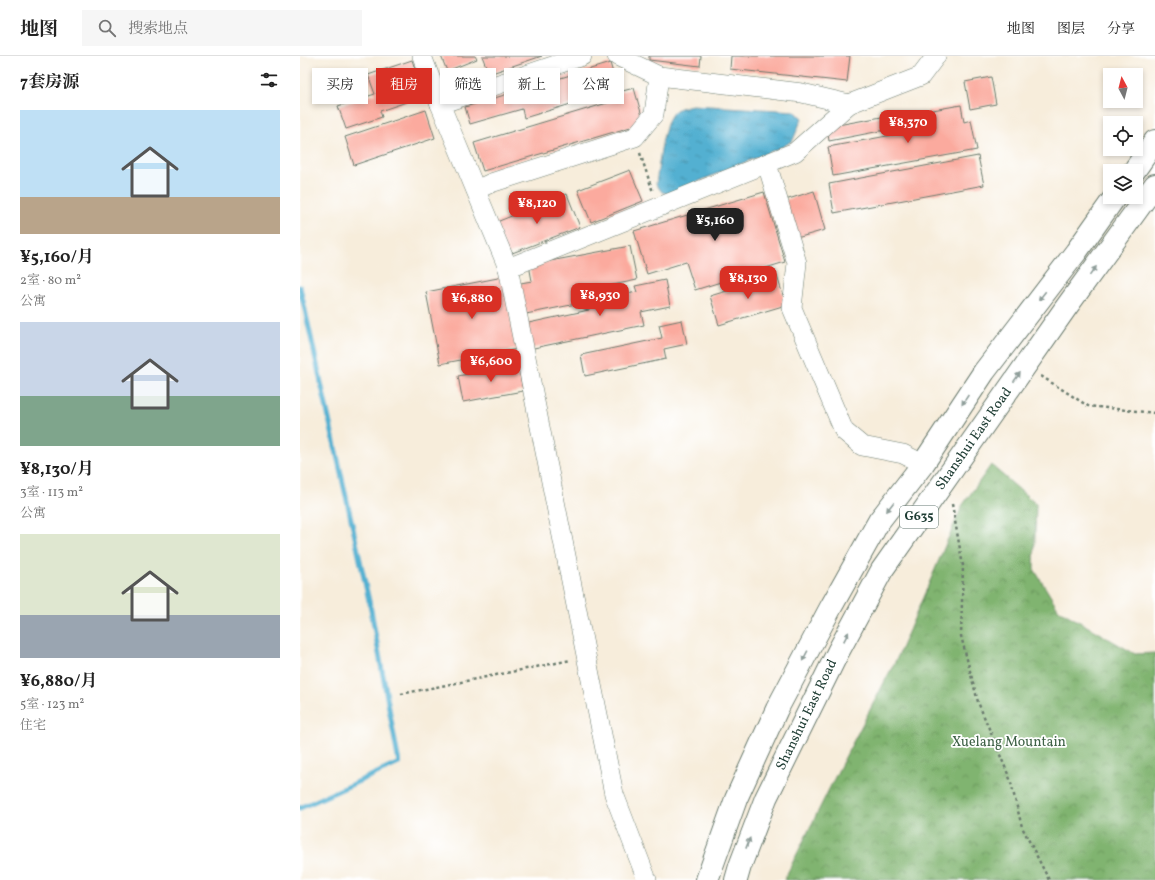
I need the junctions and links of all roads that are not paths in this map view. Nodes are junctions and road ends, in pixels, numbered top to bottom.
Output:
1 (422, 56) edge
2 (582, 56) edge
3 (617, 56) edge
4 (936, 56) edge
5 (659, 76) junction
6 (496, 85) edge
7 (440, 104) joint
8 (849, 104) junction
9 (1155, 141) edge
10 (767, 164) junction
11 (1139, 164) edge
12 (1155, 185) edge
13 (476, 190) junction
14 (1110, 204) edge
15 (508, 268) junction
16 (922, 464) junction
17 (647, 880) edge
18 (707, 880) edge
19 (736, 880) edge

1 - 7 street
2 - 6 street
3 - 5 street
4 - 8 street
5 - 8 street
5 - 13 street
7 - 13 street
8 - 10 street
9 - 11 highway
10 - 15 street
10 - 16 street
19 -> 12 highway, Shanshui East Road / G635
13 - 15 street
14 -> 16 highway, Shanshui East Road / G635
15 - 17 street
16 -> 18 highway, Shanshui East Road / G635

